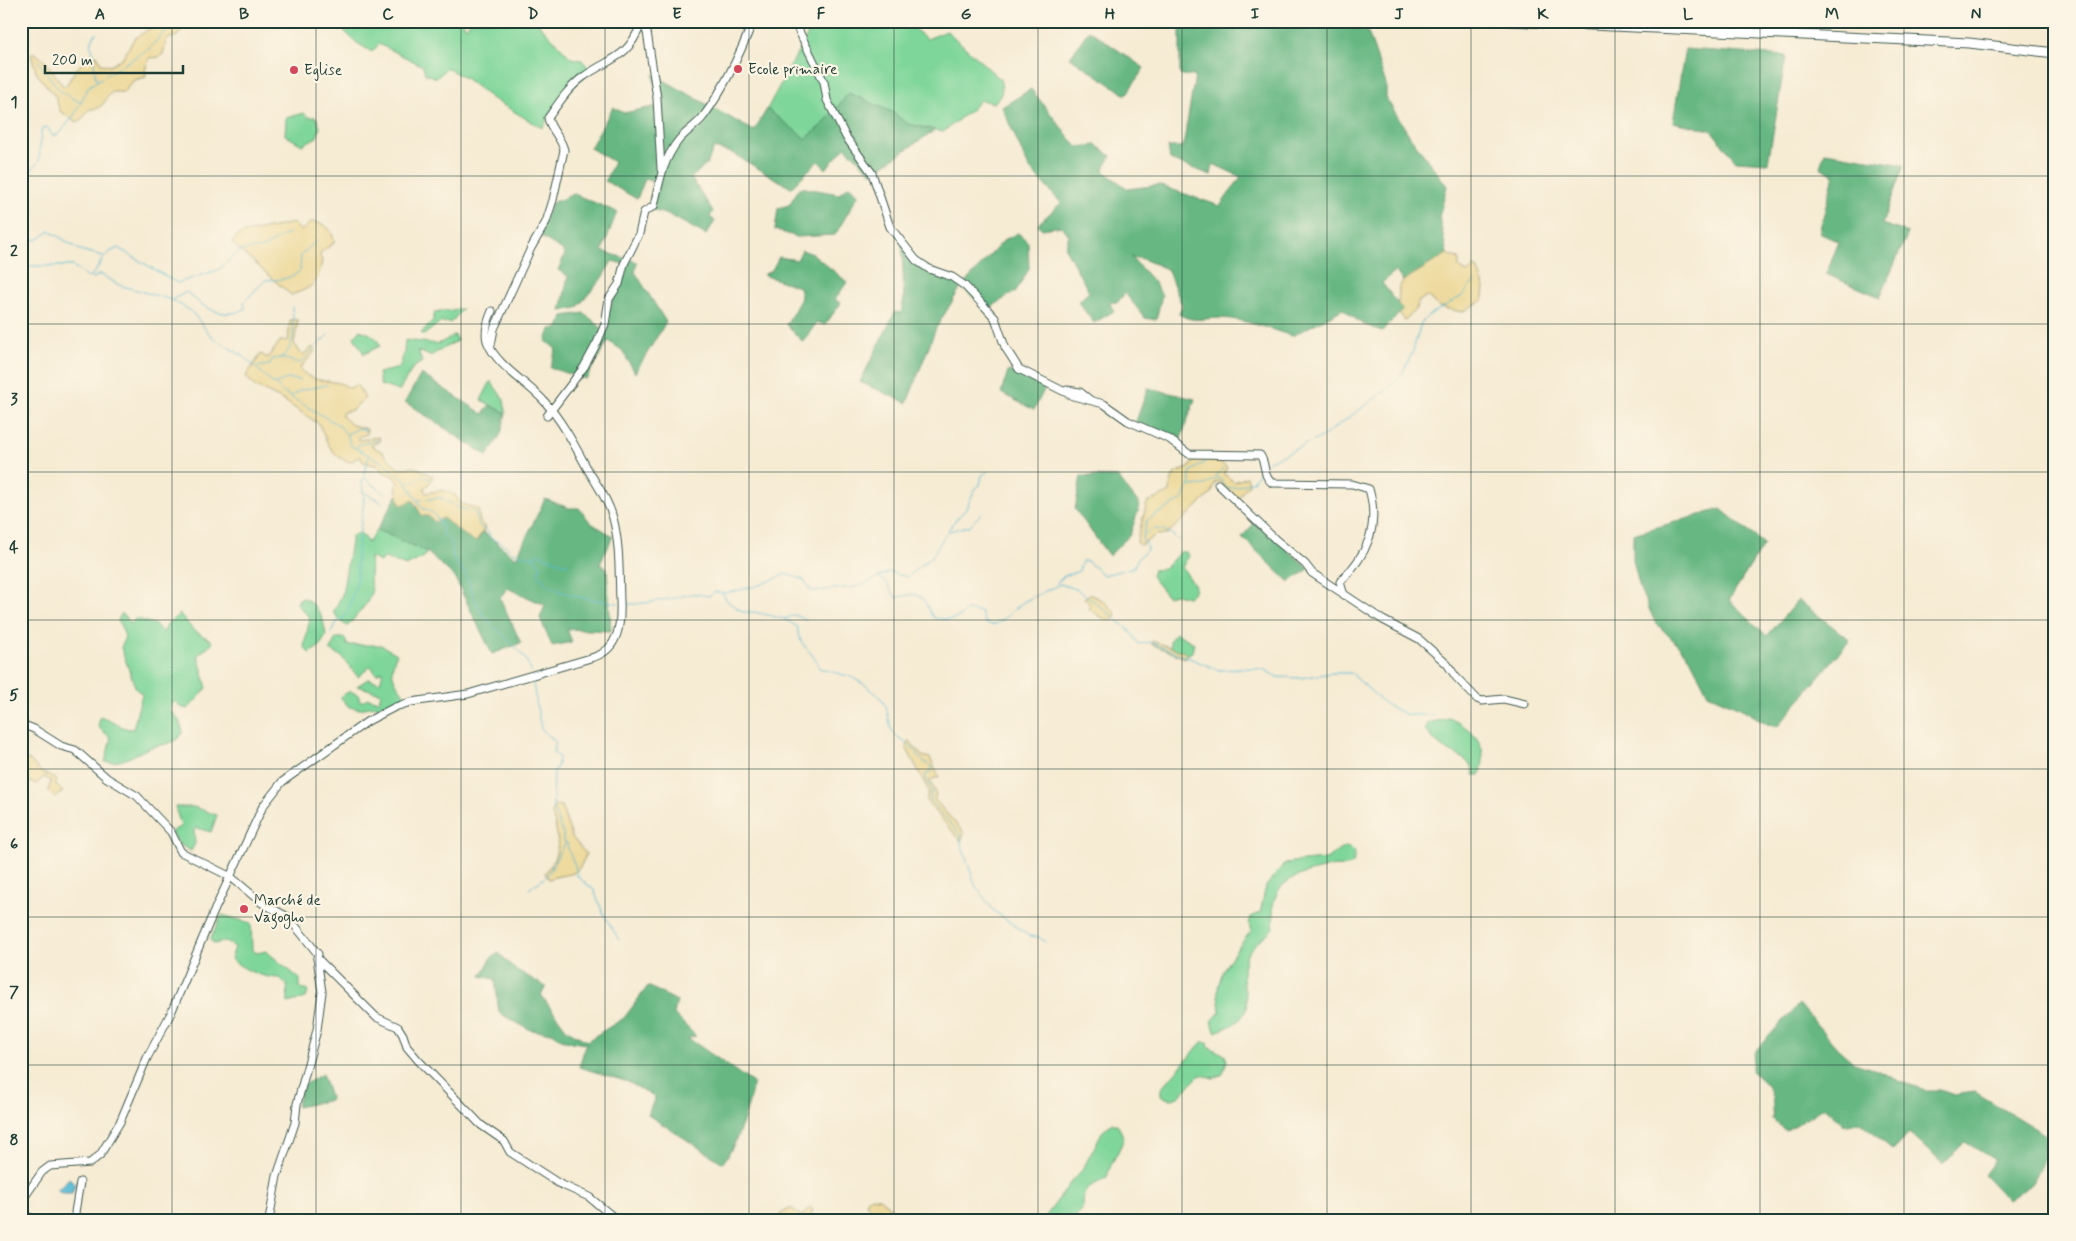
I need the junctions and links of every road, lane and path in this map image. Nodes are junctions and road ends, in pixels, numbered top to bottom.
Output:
1 (753, 21) edge
2 (794, 21) edge
3 (1508, 21) edge
4 (1788, 21) edge
5 (641, 23) edge
6 (1785, 34) junction
7 (2055, 54) edge
8 (660, 179) junction
9 (492, 311) dead end
10 (492, 349) junction
11 (551, 409) junction
12 (547, 416) dead end
13 (1218, 484) dead end
14 (1344, 595) junction
15 (1525, 704) dead end
16 (21, 724) edge
17 (230, 877) junction
18 (317, 958) junction
19 (80, 1182) dead end
20 (21, 1202) edge
21 (21, 1213) edge
22 (35, 1220) edge
23 (77, 1220) edge
24 (269, 1220) edge
25 (617, 1220) edge

1 - 8 street
2 - 14 street
3 - 6 main road
4 - 6 street
5 - 8 street
5 - 10 street
6 - 7 main road
8 - 11 street
9 - 10 street
10 - 11 street
11 - 12 street
11 - 17 street
13 - 14 street
14 - 15 street
16 - 17 street
17 - 18 street
17 - 20 street
18 - 24 street
18 - 25 street
19 - 23 street
21 - 22 street

